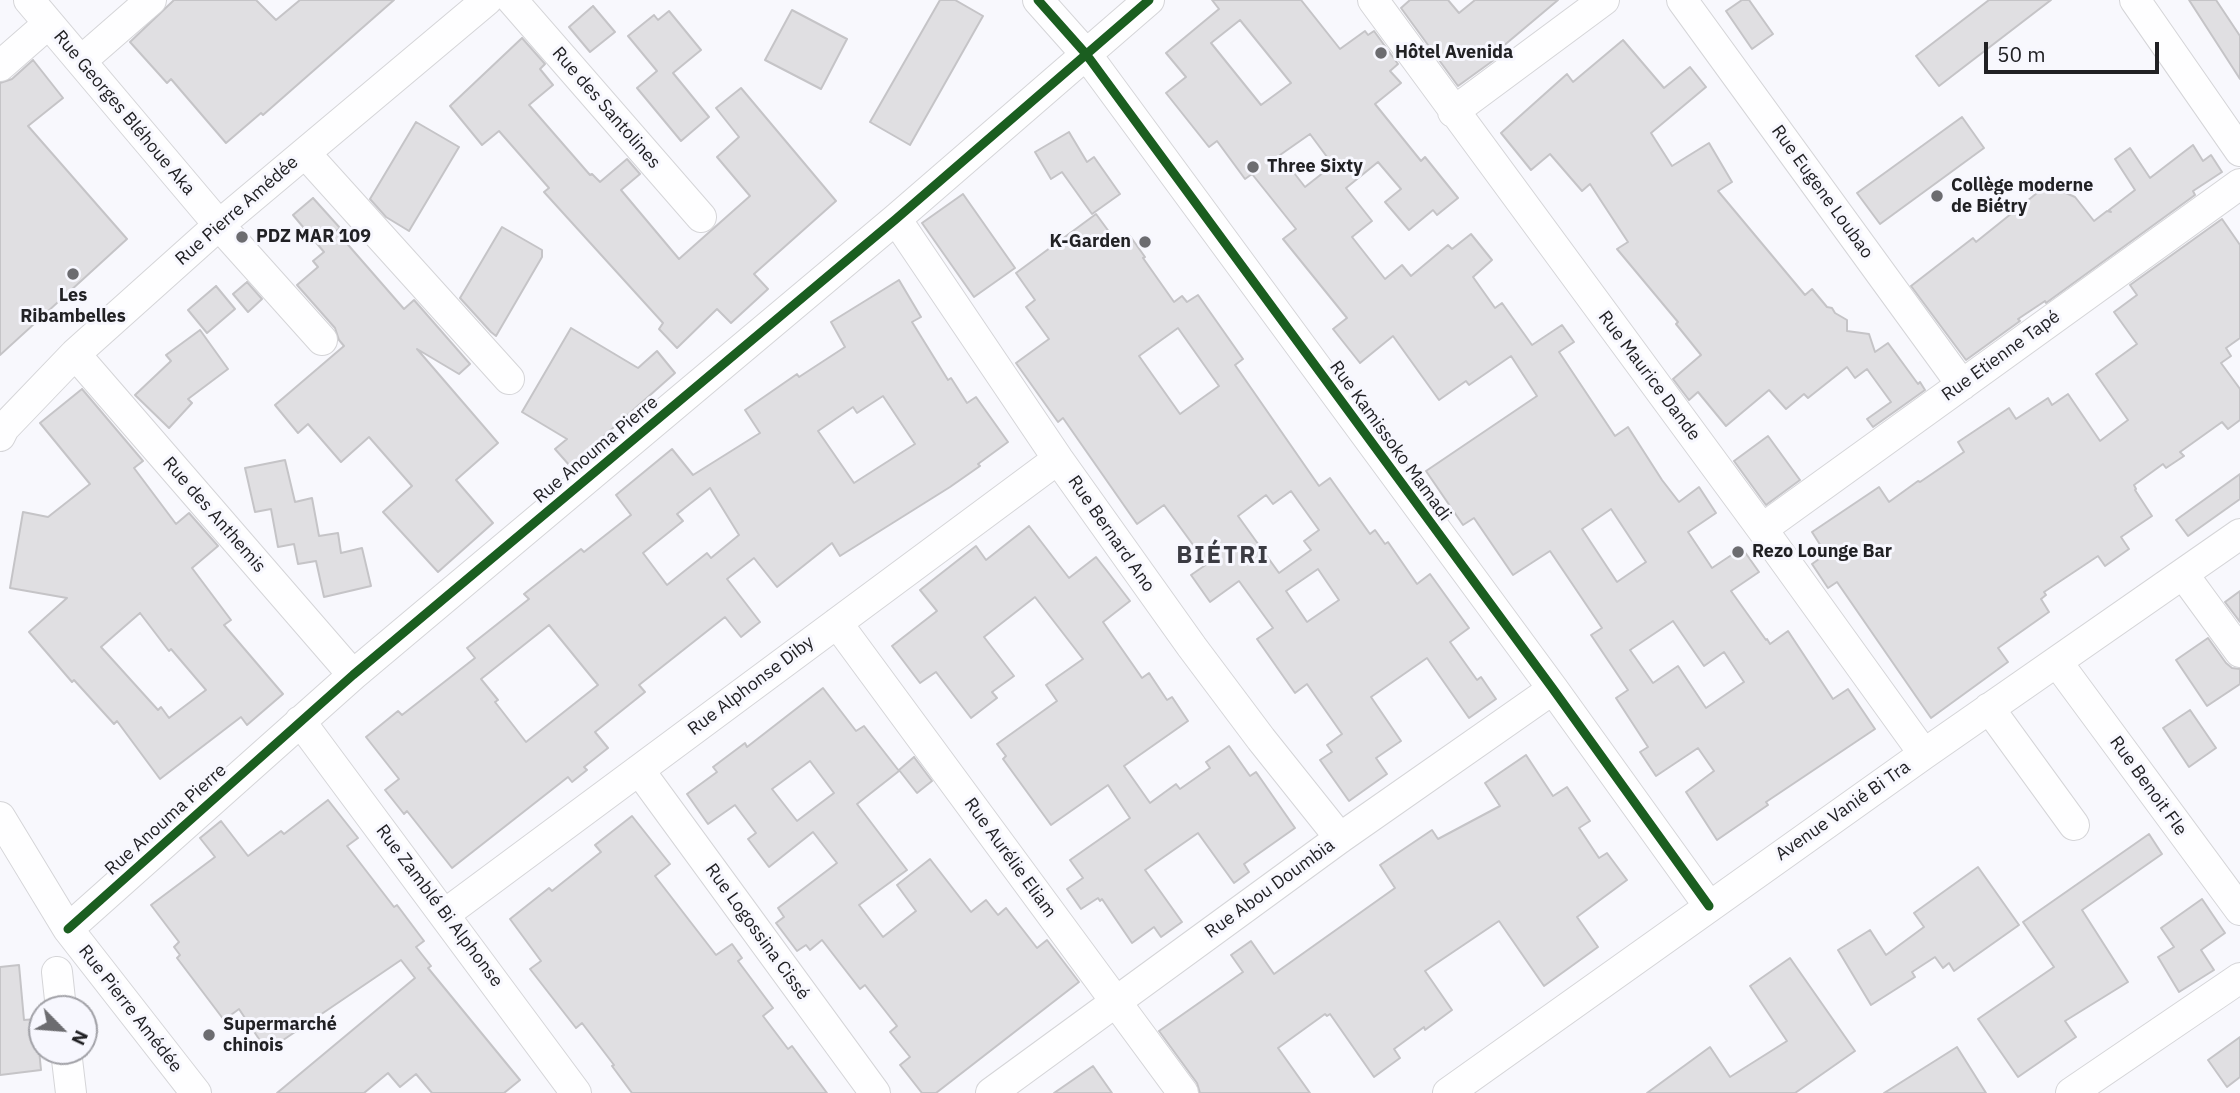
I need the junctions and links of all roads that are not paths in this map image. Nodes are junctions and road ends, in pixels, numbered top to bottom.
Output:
1 (29, 0) edge
2 (151, 0) edge
3 (487, 0) edge
4 (512, 0) edge
5 (1038, 0) edge
6 (1149, 0) edge
7 (1373, 0) edge
8 (1604, 0) edge
9 (1682, 0) edge
10 (2135, 0) edge
11 (48, 24) junction
12 (1086, 54) junction
13 (81, 61) junction
14 (0, 66) edge
15 (1454, 112) junction
16 (2240, 151) edge
17 (305, 153) junction
18 (2240, 184) edge
19 (701, 217) dead end
20 (896, 219) junction
21 (219, 225) junction
22 (322, 340) dead end
23 (75, 354) junction
24 (509, 379) dead end
25 (1962, 385) junction
26 (0, 436) edge
27 (1058, 459) junction
28 (1762, 528) junction
29 (2240, 534) edge
30 (2183, 574) junction
31 (837, 623) junction
32 (2240, 652) edge
33 (2057, 662) junction
34 (353, 675) junction
35 (1553, 689) junction
36 (1989, 708) junction
37 (300, 720) junction
38 (1924, 754) junction
39 (639, 770) junction
40 (0, 817) edge
41 (2074, 825) dead end
42 (1340, 838) junction
43 (1709, 906) junction
44 (2240, 910) edge
45 (445, 914) junction
46 (68, 929) junction
47 (57, 972) dead end
48 (2240, 978) edge
49 (59, 995) edge
50 (1115, 1001) junction
51 (68, 1065) edge
52 (71, 1093) edge
53 (196, 1093) edge
54 (576, 1093) edge
55 (875, 1093) edge
56 (990, 1093) edge
57 (1183, 1093) edge
58 (1448, 1093) edge
59 (2071, 1093) edge

1 - 11 street, Rue Georges Bléhoue Aka
2 - 13 street
3 - 17 street, Rue Pierre Amédée
4 - 19 street, Rue des Santolines
5 - 12 street, Rue Kamissoko Mamadi
6 - 12 street, Rue Anouma Pierre
7 - 15 street, Rue Maurice Dande
8 - 15 street
9 - 25 street, Rue Eugene Loubao
10 - 16 street
11 - 13 street, Rue Georges Bléhoue Aka
11 - 14 street
12 - 20 street, Rue Anouma Pierre
12 - 35 street, Rue Kamissoko Mamadi
13 - 21 street, Rue Georges Bléhoue Aka
15 - 28 street, Rue Maurice Dande
17 - 21 street, Rue Pierre Amédée
17 - 24 street
18 - 25 street, Rue Etienne Tapé
20 - 27 street, Rue Bernard Ano
20 - 34 street, Rue Anouma Pierre
21 - 22 street, Rue Georges Bléhoue Aka
21 - 23 street, Rue Pierre Amédée
23 - 26 street, Rue Pierre Amédée
23 - 34 street, Rue des Anthemis
25 - 28 street, Rue Etienne Tapé
27 - 31 street, Rue Alphonse Diby
27 - 42 street, Rue Bernard Ano
28 - 38 street, Rue Maurice Dande
29 - 30 street, Avenue Vanié Bi Tra
30 - 32 street
30 - 33 street, Avenue Vanié Bi Tra
31 - 39 street, Rue Alphonse Diby
31 - 50 street, Rue Aurélie Eliam
33 - 36 street, Avenue Vanié Bi Tra
33 - 44 street, Rue Benoit Fle
34 - 37 street, Rue Anouma Pierre
35 - 42 street, Rue Abou Doumbia
35 - 43 street, Rue Kamissoko Mamadi
36 - 38 street, Avenue Vanié Bi Tra
36 - 41 street
37 - 45 street, Rue Zamblé Bi Alphonse
37 - 46 street, Rue Anouma Pierre
38 - 43 street, Avenue Vanié Bi Tra
39 - 45 street, Rue Alphonse Diby
39 - 55 street, Rue Logossina Cissé
40 - 46 street, Rue Pierre Amédée
42 - 50 street, Rue Abou Doumbia
43 - 58 street, Avenue Vanié Bi Tra
45 - 54 street, Rue Zamblé Bi Alphonse
46 - 53 street, Rue Pierre Amédée
47 - 49 street
48 - 59 street
50 - 56 street, Rue Abou Doumbia
50 - 57 street, Rue Aurélie Eliam
51 - 52 street

